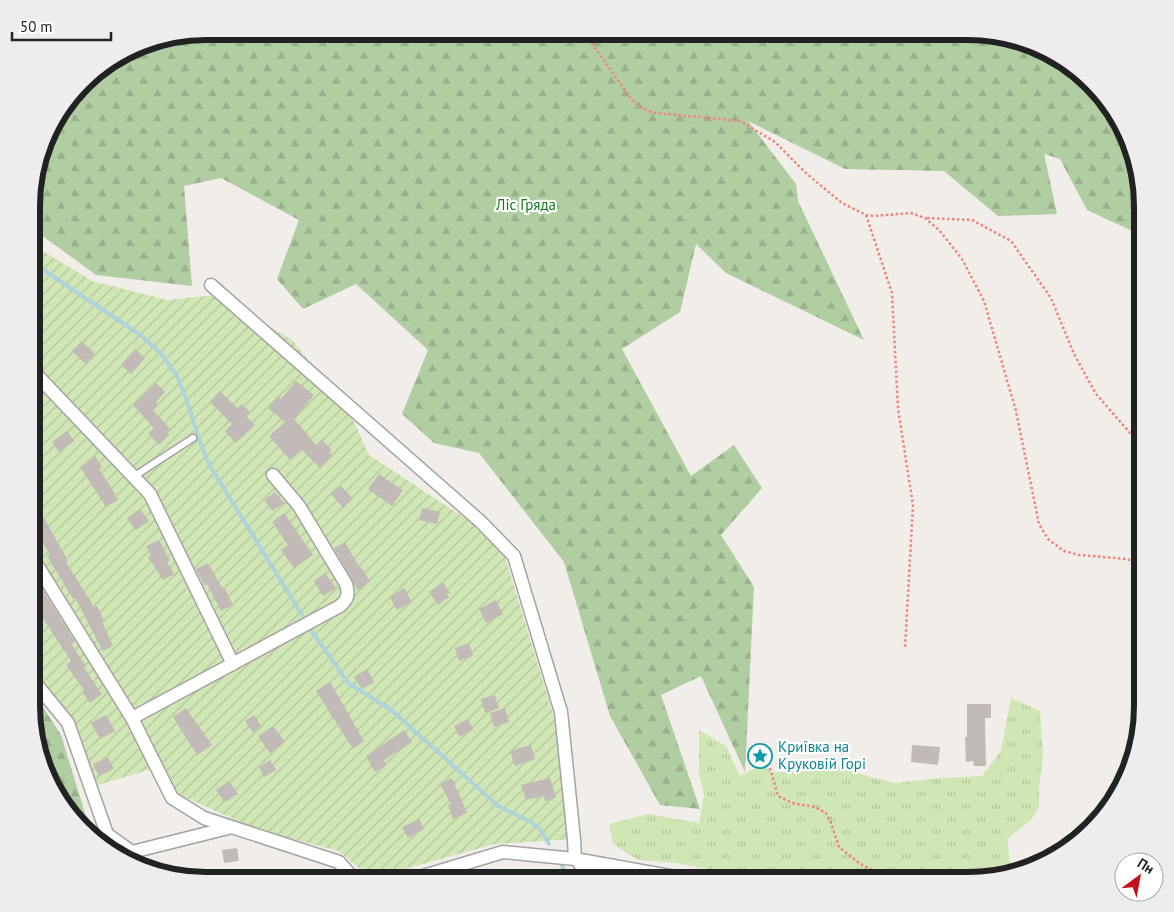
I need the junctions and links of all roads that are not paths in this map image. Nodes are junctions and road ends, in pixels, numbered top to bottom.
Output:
1 (211, 285) dead end
2 (40, 378) edge
3 (192, 438) dead end
4 (273, 474) dead end
5 (133, 477) junction
6 (40, 570) edge
7 (233, 664) junction
8 (40, 689) edge
9 (132, 718) junction
10 (232, 827) junction
11 (575, 860) junction
12 (348, 872) edge
13 (437, 872) edge
14 (581, 872) edge
15 (595, 872) edge
16 (645, 872) edge

1 - 11 street
2 - 5 street
3 - 5 lane
4 - 7 street
5 - 7 street
6 - 9 street
7 - 9 street
8 - 10 street
9 - 10 street
10 - 12 street
11 - 13 street
11 - 14 lane
11 - 15 street
11 - 16 street

